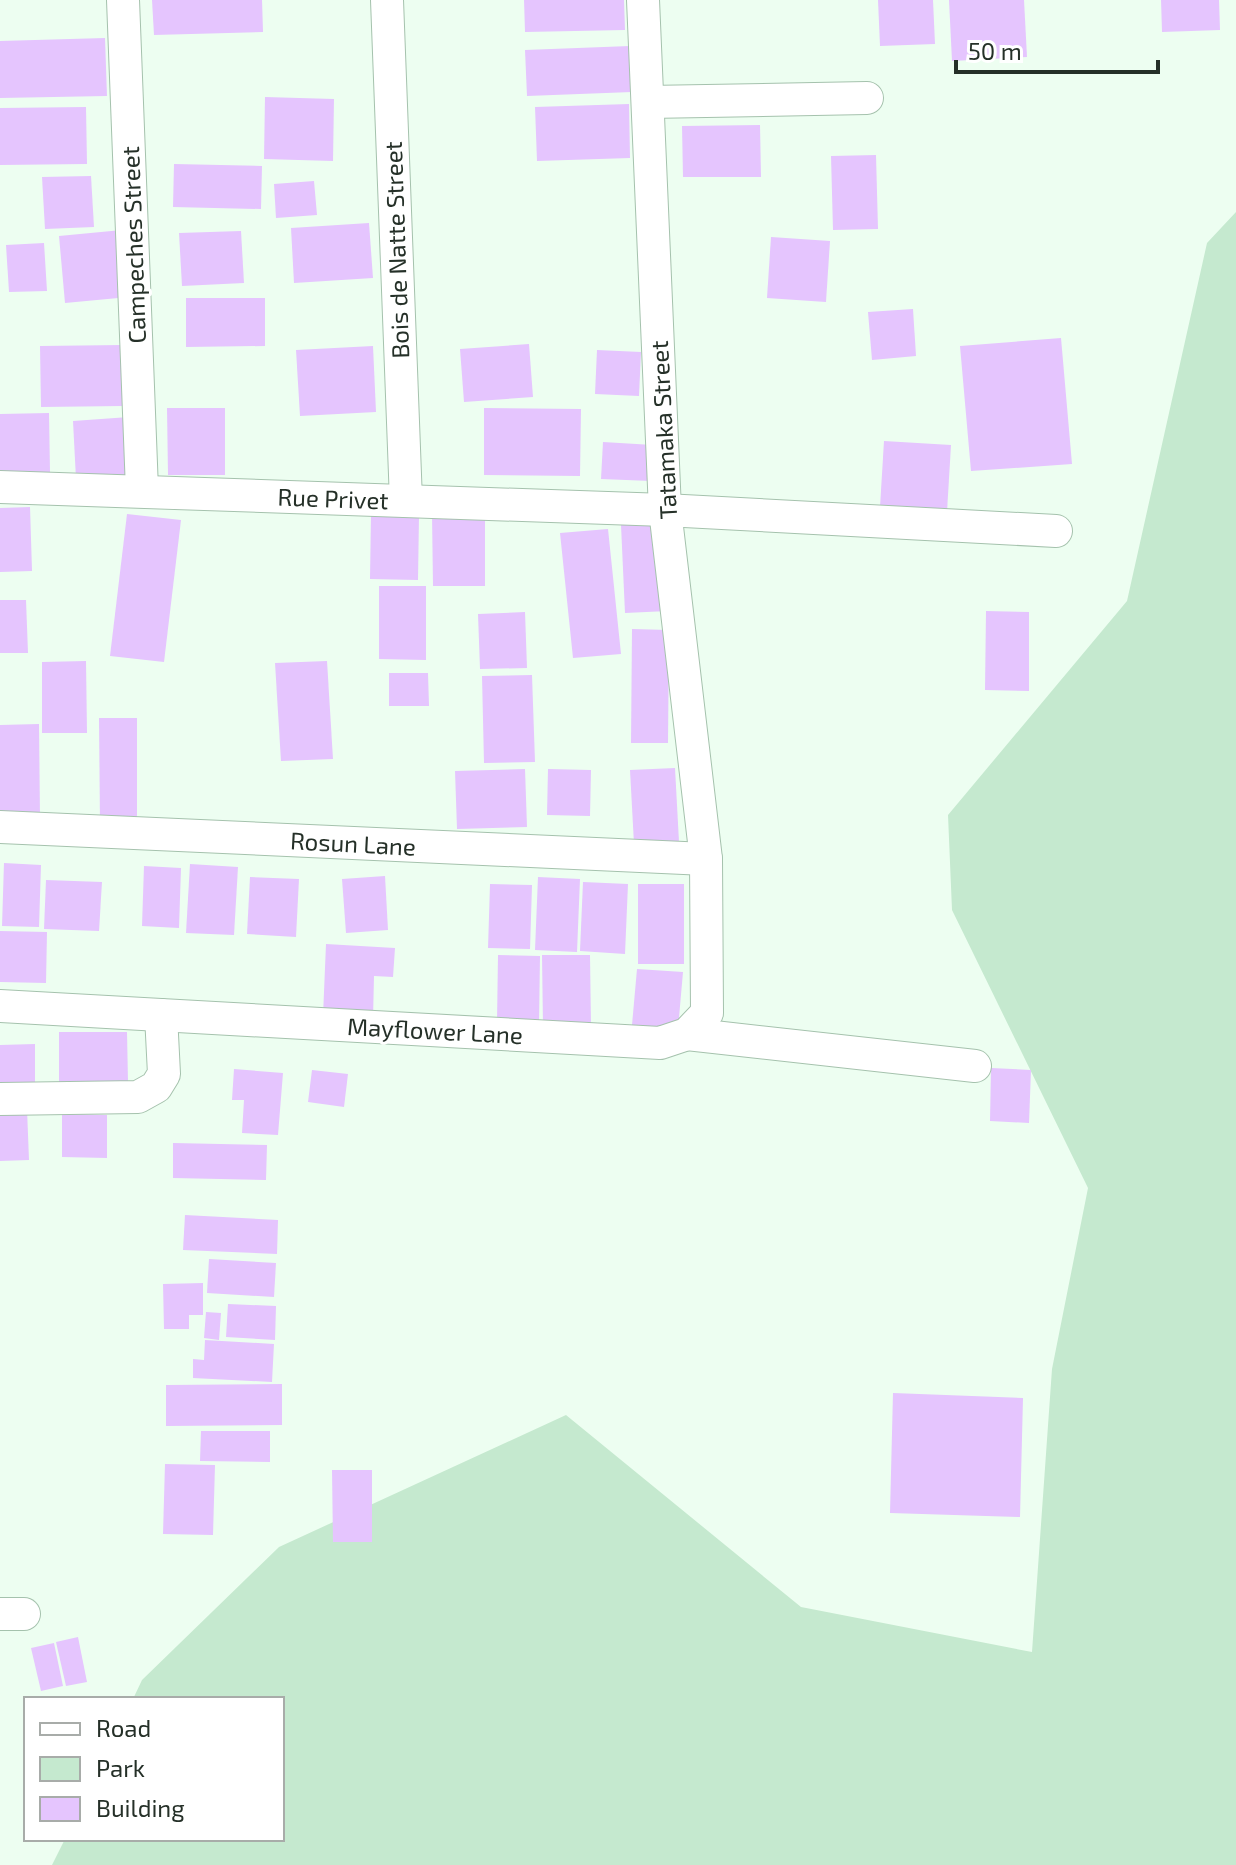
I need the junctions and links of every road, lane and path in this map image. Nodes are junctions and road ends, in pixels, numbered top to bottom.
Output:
1 (123, 0) edge
2 (387, 0) edge
3 (643, 0) edge
4 (867, 98) dead end
5 (648, 102) junction
6 (0, 487) edge
7 (142, 490) junction
8 (406, 501) junction
9 (665, 510) junction
10 (1056, 531) dead end
11 (0, 827) edge
12 (706, 859) junction
13 (0, 1006) edge
14 (161, 1015) junction
15 (687, 1034) junction
16 (975, 1066) dead end
17 (0, 1099) edge

1 - 7 street, Campeches Street
2 - 8 street, Bois de Natte Street
3 - 5 street, Tatamaka Street
4 - 5 street
5 - 9 street, Tatamaka Street
6 - 7 street, Rue Privet
7 - 8 street, Rue Privet
8 - 9 street, Rue Privet
9 - 10 street, Rue Privet
9 - 12 street, Tatamaka Street
11 - 12 street, Rosun Lane
12 - 15 street
13 - 14 street, Mayflower Lane
14 - 15 street, Mayflower Lane
14 - 17 street
15 - 16 street, Mayflower Lane

